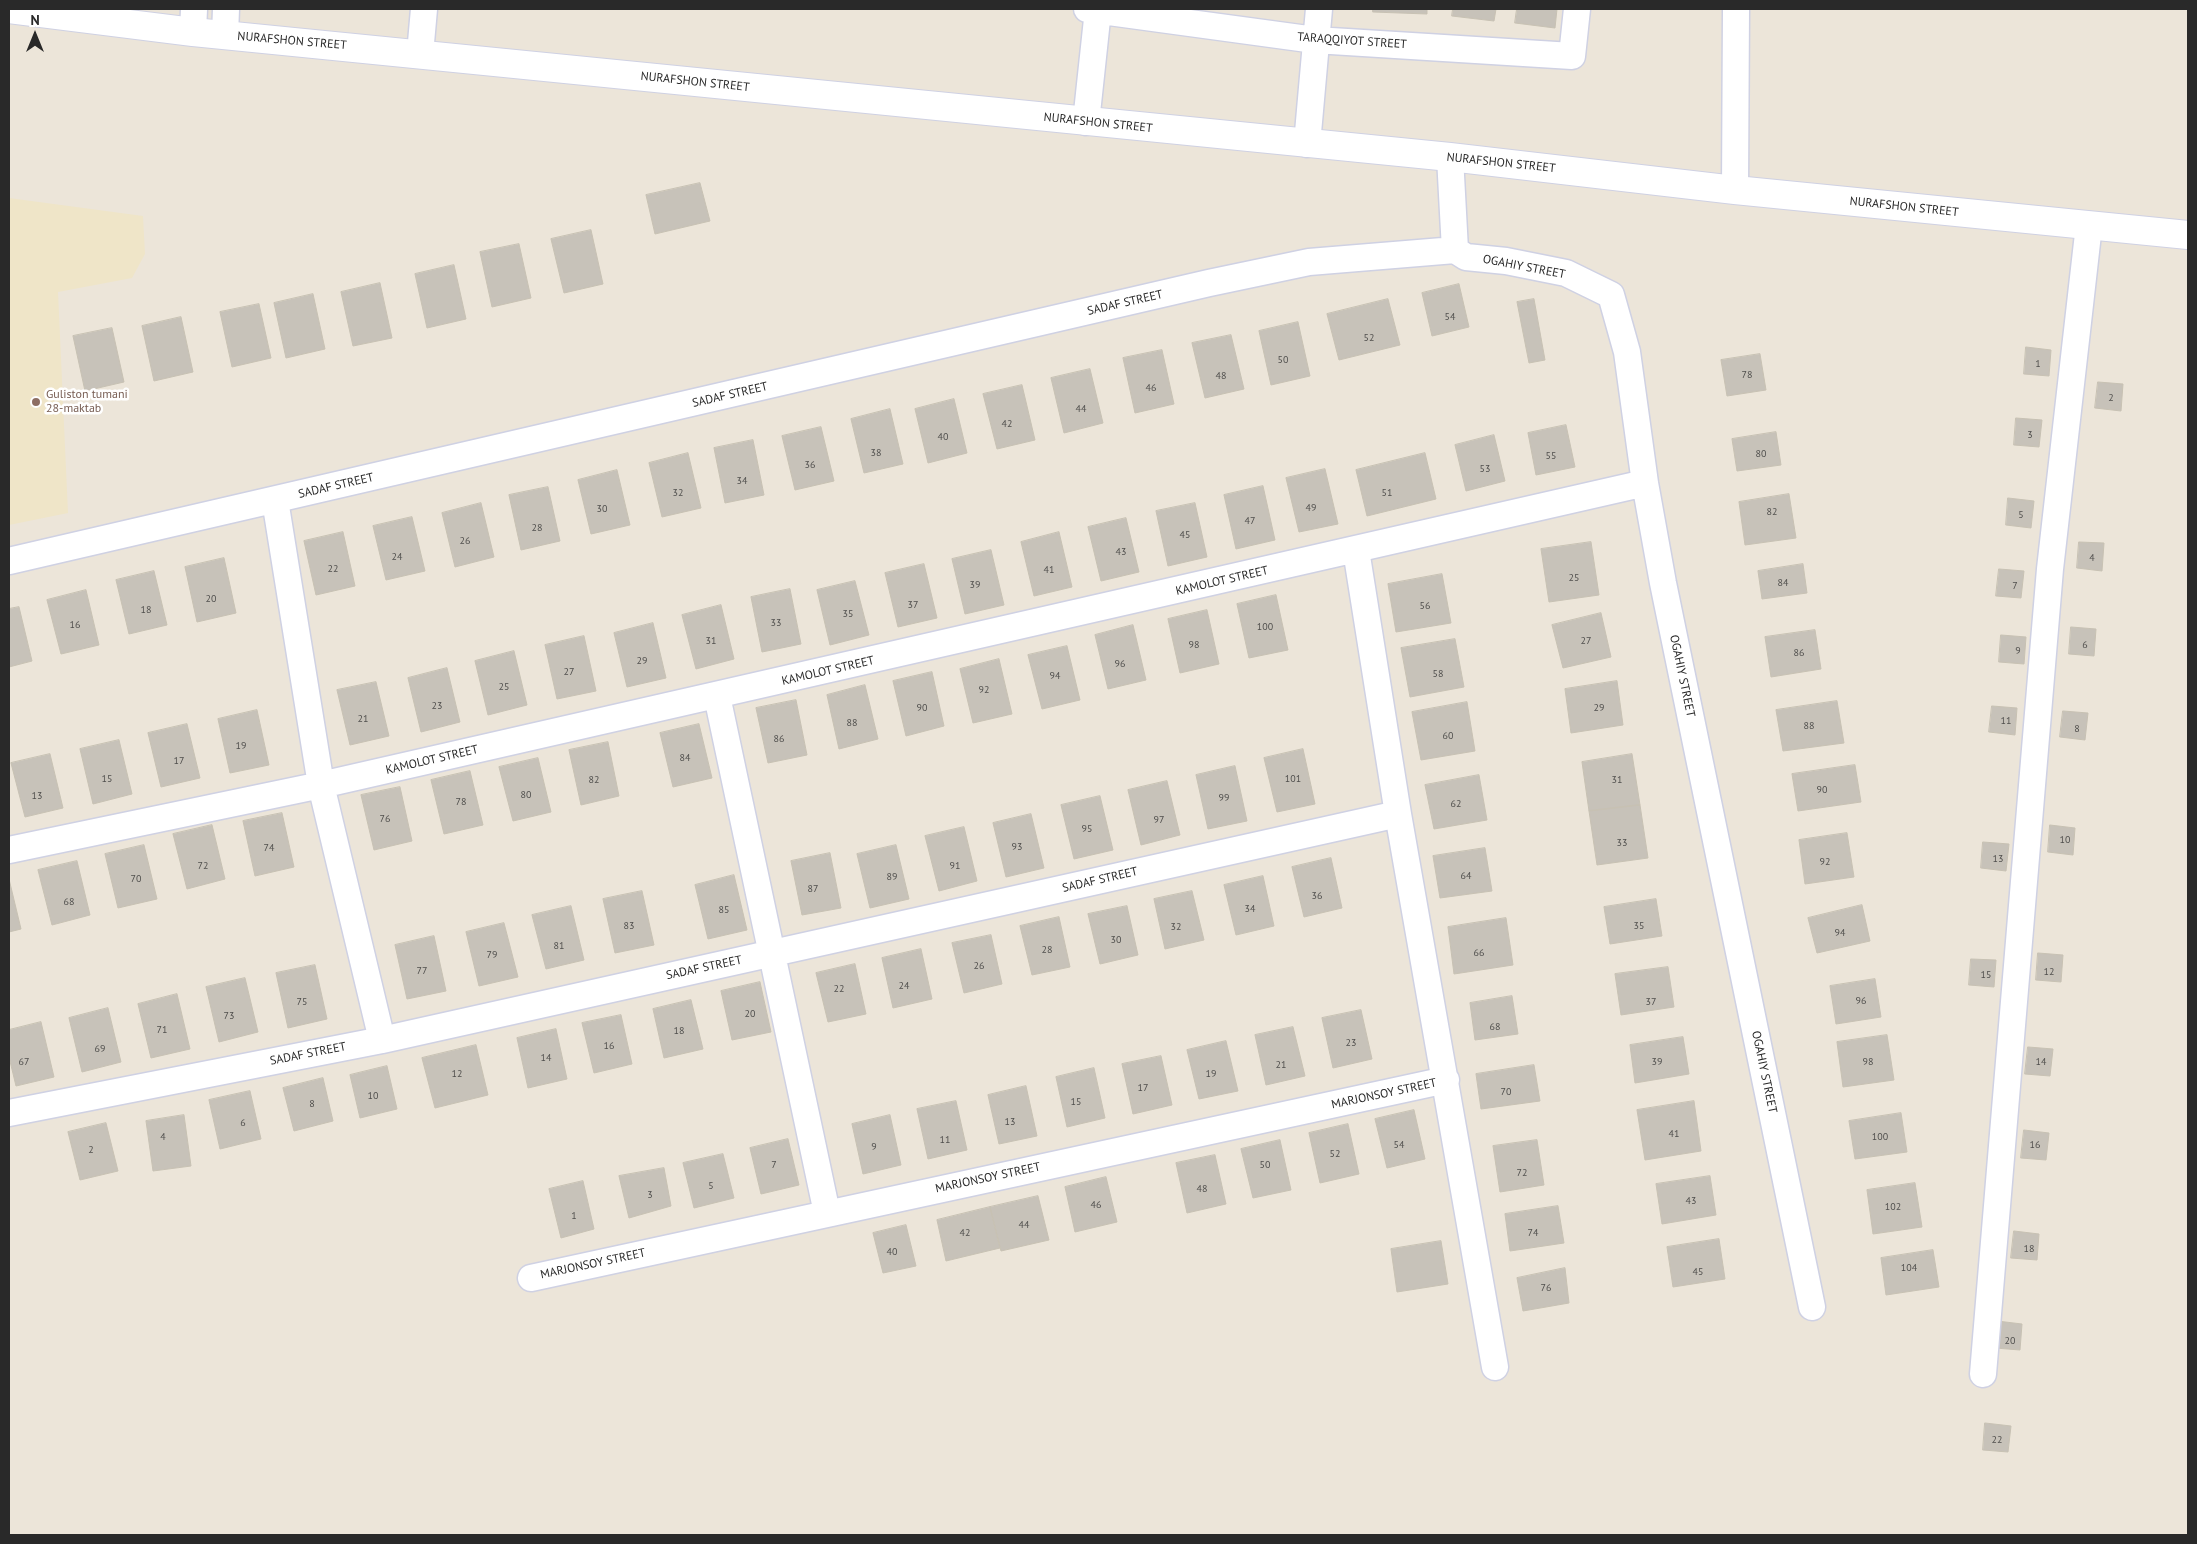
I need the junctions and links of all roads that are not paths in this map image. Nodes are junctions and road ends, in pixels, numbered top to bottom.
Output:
1 (9, 9) edge
2 (424, 9) edge
3 (1092, 9) edge
4 (1319, 9) edge
5 (1577, 9) edge
6 (1736, 9) edge
7 (194, 20) edge
8 (225, 22) edge
9 (1316, 40) junction
10 (420, 54) junction
11 (1086, 122) junction
12 (1307, 144) junction
13 (1450, 158) junction
14 (1735, 190) junction
15 (2089, 225) junction
16 (2188, 235) edge
17 (1455, 250) junction
18 (1645, 483) junction
19 (275, 500) junction
20 (1356, 550) junction
21 (9, 561) edge
22 (717, 696) junction
23 (321, 785) junction
24 (1398, 814) junction
25 (9, 850) edge
26 (773, 953) junction
27 (382, 1040) junction
28 (1446, 1080) junction
29 (9, 1113) edge
30 (827, 1213) junction
31 (531, 1278) dead end
32 (1812, 1308) dead end
33 (1495, 1367) dead end
34 (1982, 1374) dead end

1 - 7 street, NURAFSHON STREET
2 - 10 street
3 - 9 street, TARAQQIYOT STREET
3 - 11 street
4 - 9 street
5 - 9 street, TARAQQIYOT STREET
6 - 14 street
7 - 8 street, NURAFSHON STREET
8 - 10 street, NURAFSHON STREET
9 - 12 street
10 - 11 street, NURAFSHON STREET
11 - 12 street, NURAFSHON STREET
12 - 13 street, NURAFSHON STREET
13 - 14 street, NURAFSHON STREET
13 - 17 street
14 - 15 street, NURAFSHON STREET
15 - 16 street, NURAFSHON STREET
15 - 34 street
17 - 18 street, OGAHIY STREET
17 - 19 street, SADAF STREET
18 - 20 street, KAMOLOT STREET
18 - 32 street, OGAHIY STREET
19 - 21 street, SADAF STREET
19 - 23 street
20 - 22 street, KAMOLOT STREET
20 - 24 street
22 - 23 street, KAMOLOT STREET
22 - 26 street
23 - 25 street, KAMOLOT STREET
23 - 27 street
24 - 26 street, SADAF STREET
24 - 28 street
26 - 27 street, SADAF STREET
26 - 30 street
27 - 29 street, SADAF STREET
28 - 30 street, MARJONSOY STREET
28 - 33 street
30 - 31 street, MARJONSOY STREET

